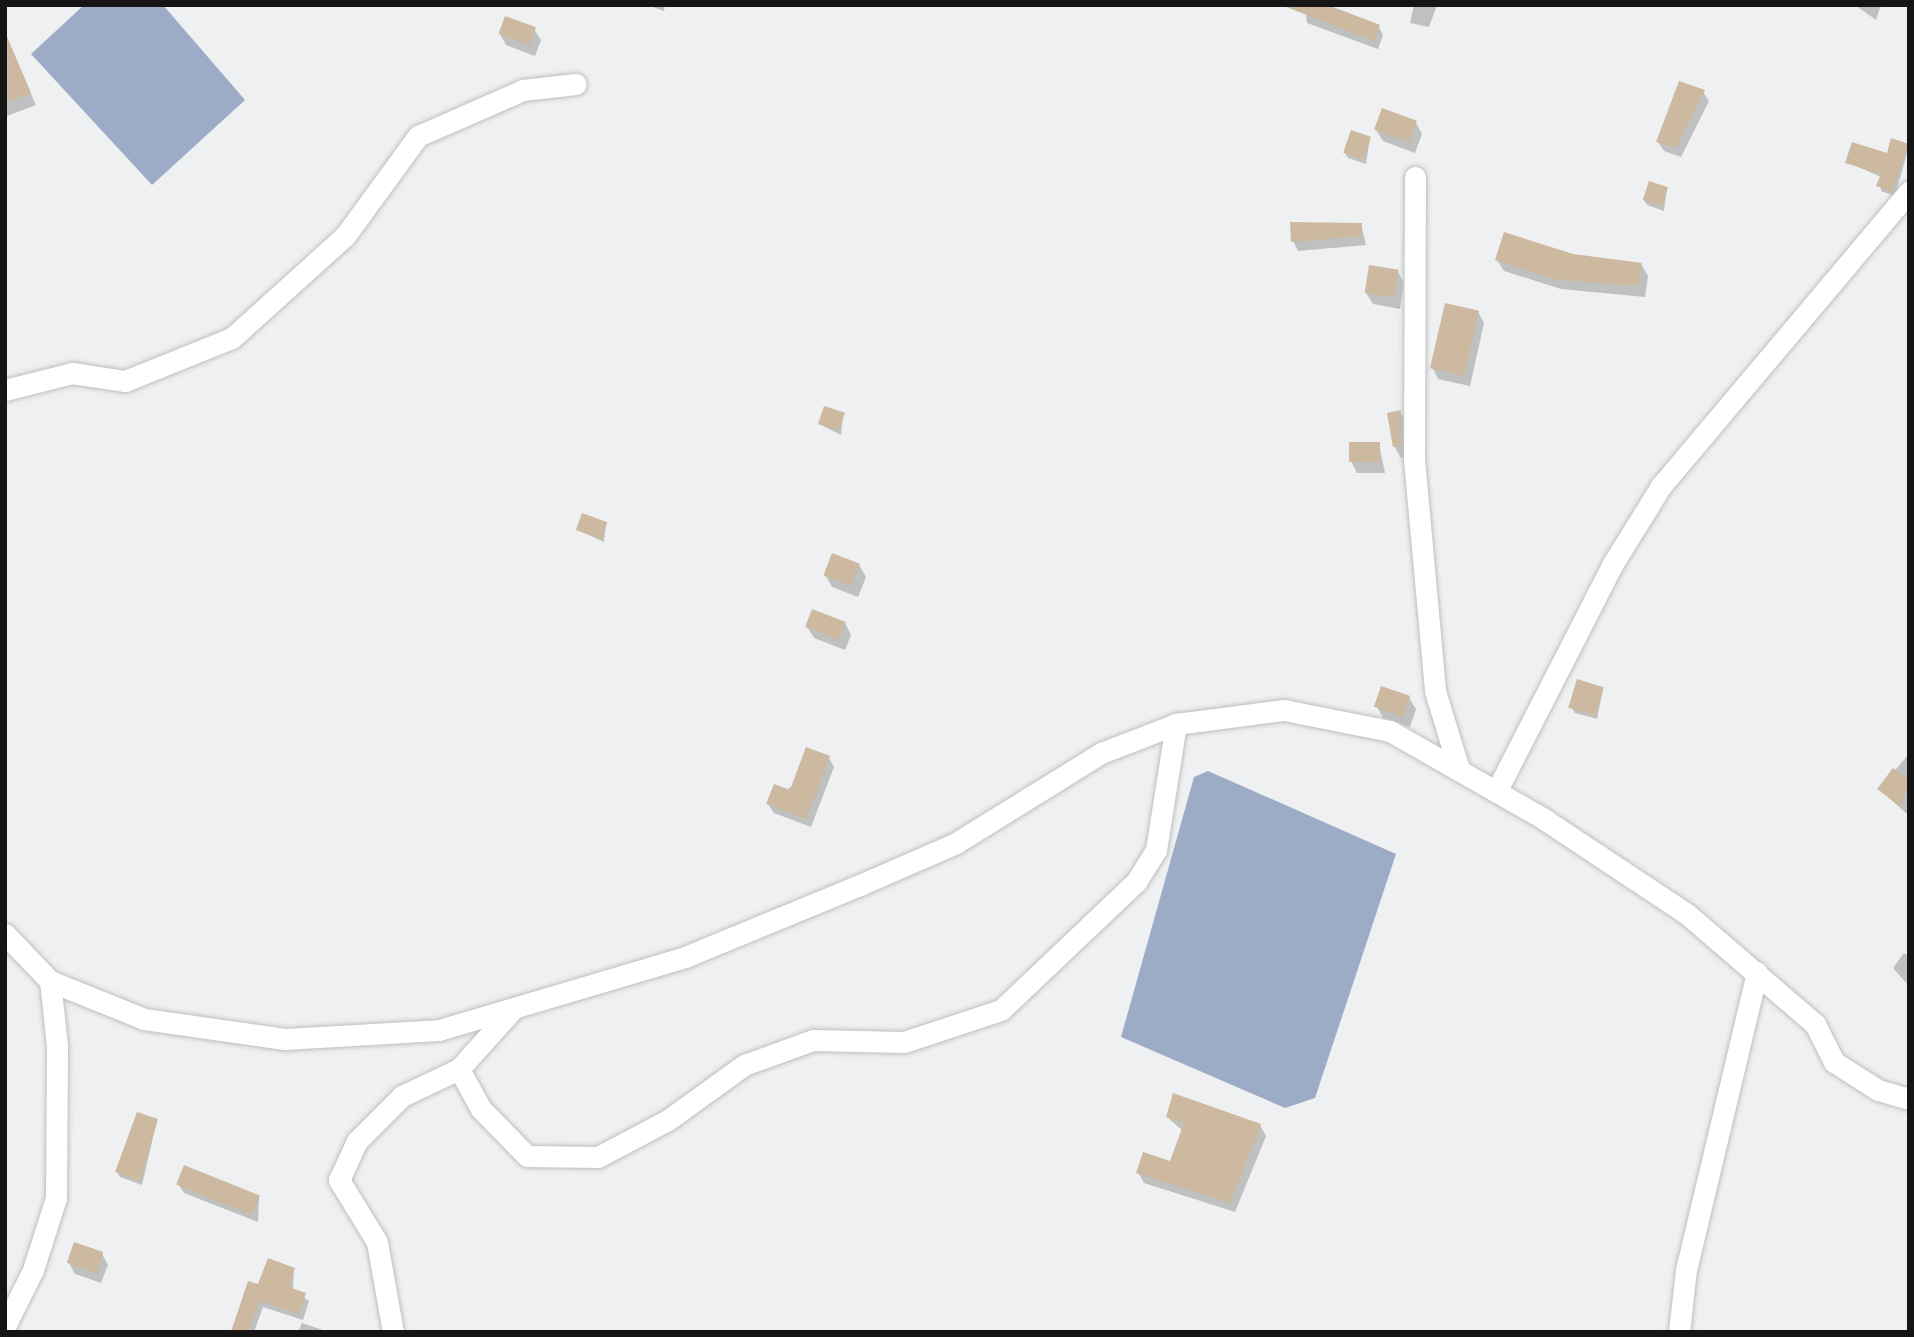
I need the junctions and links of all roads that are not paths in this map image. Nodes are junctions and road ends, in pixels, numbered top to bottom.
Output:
1 (576, 84) dead end
2 (1415, 177) dead end
3 (1909, 192) edge
4 (5, 390) edge
5 (1176, 724) junction
6 (1458, 766) junction
7 (1497, 790) junction
8 (5, 934) edge
9 (1757, 972) junction
10 (50, 981) junction
11 (512, 1010) junction
12 (459, 1069) junction
13 (1909, 1099) edge
14 (5, 1326) edge
15 (393, 1332) edge
16 (1679, 1332) edge

1 - 4 street
2 - 6 street
3 - 7 street
5 - 6 street
5 - 11 street
5 - 12 street
6 - 7 street
7 - 9 street
8 - 10 street
9 - 13 street
9 - 16 street
10 - 11 street
10 - 14 street
11 - 12 street
12 - 15 street

